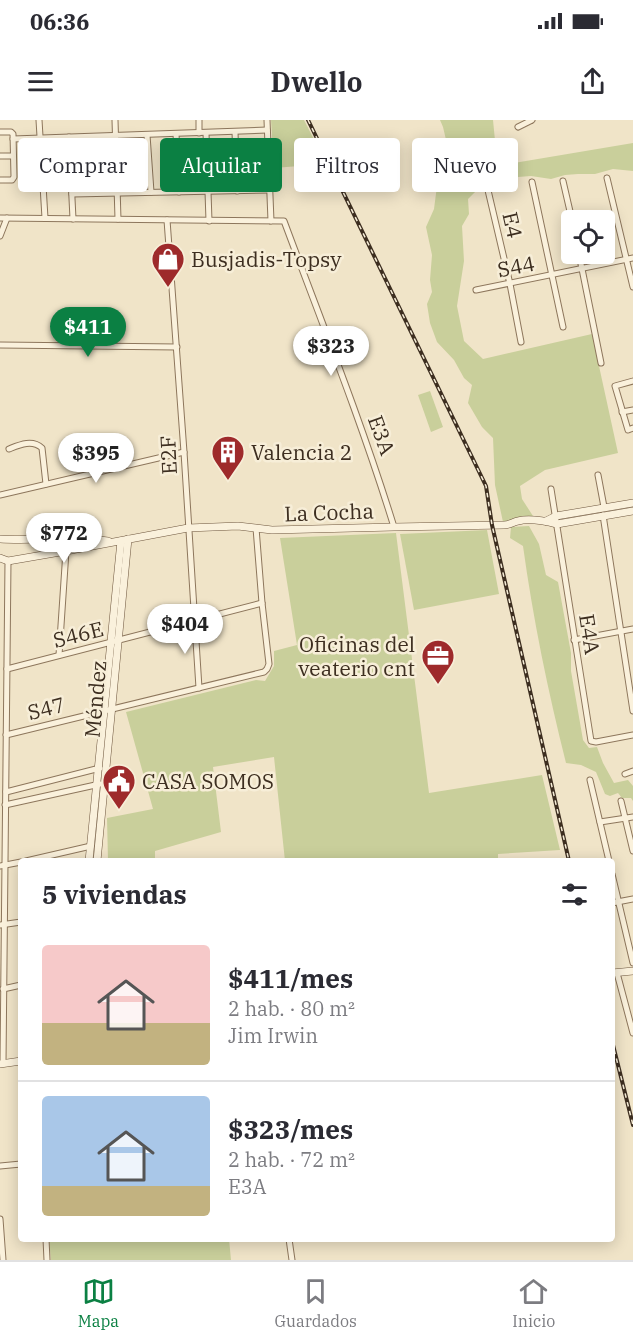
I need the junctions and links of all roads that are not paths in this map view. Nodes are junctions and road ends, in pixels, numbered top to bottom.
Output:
1 (39, 120) edge
2 (115, 120) edge
3 (199, 120) edge
4 (267, 120) edge
5 (532, 120) edge
6 (518, 127) dead end
7 (267, 130) junction
8 (0, 132) edge
9 (235, 132) junction
10 (203, 133) junction
11 (176, 134) junction
12 (147, 135) junction
13 (116, 136) junction
14 (69, 137) joint
15 (40, 138) joint
16 (176, 138) edge
17 (203, 138) edge
18 (235, 138) edge
19 (267, 138) edge
20 (13, 139) junction
21 (18, 139) edge
22 (0, 156) edge
23 (14, 156) junction
24 (607, 178) dead end
25 (0, 180) edge
26 (563, 181) dead end
27 (532, 182) dead end
28 (43, 192) edge
29 (150, 192) junction
30 (160, 192) edge
31 (208, 192) edge
32 (270, 192) edge
33 (488, 192) edge
34 (118, 193) junction
35 (72, 194) joint
36 (570, 210) edge
37 (3, 218) edge
38 (45, 218) junction
39 (73, 219) junction
40 (118, 219) junction
41 (167, 220) junction
42 (209, 220) junction
43 (271, 221) junction
44 (0, 236) edge
45 (630, 259) edge
46 (582, 264) edge
47 (583, 269) junction
48 (552, 275) junction
49 (510, 284) junction
50 (633, 287) edge
51 (476, 290) dead end
52 (562, 327) dead end
53 (521, 342) dead end
54 (0, 345) edge
55 (177, 347) junction
56 (602, 363) dead end
57 (633, 381) edge
58 (633, 410) edge
59 (622, 412) junction
60 (633, 429) edge
61 (9, 449) dead end
62 (184, 452) junction
63 (598, 475) dead end
64 (46, 484) junction
65 (551, 489) dead end
66 (0, 495) edge
67 (633, 503) edge
68 (633, 510) edge
69 (604, 511) junction
70 (556, 520) junction
71 (394, 526) junction
72 (188, 528) junction
73 (256, 528) junction
74 (0, 540) edge
75 (121, 541) junction
76 (66, 551) junction
77 (0, 558) edge
78 (8, 561) junction
79 (262, 603) junction
80 (194, 621) junction
81 (0, 627) edge
82 (8, 627) junction
83 (633, 629) edge
84 (621, 631) junction
85 (574, 640) junction
86 (114, 641) junction
87 (59, 655) junction
88 (7, 669) junction
89 (3, 678) edge
90 (199, 688) junction
91 (107, 710) junction
92 (633, 711) edge
93 (6, 735) junction
94 (633, 735) edge
95 (102, 768) junction
96 (633, 771) edge
97 (625, 774) dead end
98 (590, 780) dead end
99 (100, 784) junction
100 (6, 792) junction
101 (621, 801) dead end
102 (5, 805) junction
103 (633, 817) edge
104 (625, 818) junction
105 (600, 822) junction
106 (94, 845) junction
107 (633, 851) edge
108 (39, 858) edge
109 (90, 858) edge
110 (96, 858) edge
111 (608, 858) edge
112 (18, 863) edge
113 (2, 866) edge
114 (633, 899) edge
115 (615, 902) edge
116 (18, 922) edge
117 (2, 925) edge
118 (633, 963) edge
119 (633, 970) edge
120 (615, 973) edge
121 (18, 985) edge
122 (3, 989) junction
123 (633, 1033) edge
124 (18, 1061) edge
125 (2, 1064) edge
126 (18, 1164) edge
127 (0, 1166) edge
128 (0, 1219) edge
129 (46, 1242) edge
130 (289, 1242) edge
131 (3, 1260) edge
132 (47, 1260) edge
133 (292, 1260) edge

1 - 15 street
2 - 13 street
3 - 10 street
4 - 7 street
5 - 6 street
7 - 9 street
7 - 19 street
8 - 20 street
9 - 10 street
9 - 18 street
10 - 11 street
10 - 17 street
11 - 12 street
11 - 16 street
12 - 13 street
12 - 29 street
13 - 14 street
14 - 15 street
20 - 21 street
20 - 23 street
22 - 23 street
23 - 25 street
24 - 45 street
26 - 36 street
27 - 48 street
28 - 38 street
29 - 30 street
29 - 34 street
31 - 42 street
32 - 43 street
33 - 49 street, E4
34 - 35 street
34 - 40 street
35 - 39 street
37 - 38 street
37 - 44 street
38 - 39 street
39 - 40 street
40 - 41 street
41 - 42 street
41 - 55 street, E2F
42 - 43 street
43 - 71 street, E3A
45 - 47 street, S44
45 - 50 street
46 - 47 street
47 - 48 street, S44
47 - 56 street
48 - 49 street, S44
48 - 52 street
49 - 51 street, S44
49 - 53 street, E4
54 - 55 street
55 - 62 street, E2F
57 - 59 street
58 - 59 street
59 - 60 street
61 - 64 street
62 - 64 street
62 - 72 street, E2F
63 - 69 street
64 - 66 street
65 - 70 street, E4A
67 - 69 street, La Cocha
68 - 69 street, La Cocha
69 - 70 street, La Cocha
69 - 84 street
70 - 71 street, La Cocha
70 - 85 street, E4A
71 - 73 street, La Cocha
72 - 73 street, La Cocha
72 - 75 street, La Cocha
72 - 80 street, E2F
73 - 79 street
74 - 75 street, La Cocha
75 - 76 street, La Cocha
75 - 86 street, Méndez
76 - 78 street, La Cocha
76 - 87 street
77 - 78 street
78 - 82 street
79 - 80 street, S46E
79 - 90 street, S47
80 - 86 street, S46E
80 - 90 street, E2F
81 - 82 street
82 - 88 street
83 - 84 street
84 - 85 street
84 - 92 street
85 - 94 street, E4A
86 - 87 street, S46E
86 - 91 street, Méndez
87 - 88 street, S46E
88 - 89 street
89 - 93 street
90 - 91 street, S47
91 - 93 street, S47
91 - 95 street, Méndez
93 - 100 street
95 - 99 street, Méndez
95 - 100 street
96 - 97 street
98 - 105 street
99 - 102 street
99 - 106 street, Méndez
100 - 102 street
101 - 104 street
102 - 113 street
103 - 104 street
104 - 105 street
104 - 107 street
105 - 111 street
106 - 108 street
106 - 109 street, Méndez
106 - 110 street, Méndez
112 - 113 street
113 - 117 street
114 - 115 street
115 - 118 street
116 - 117 street
117 - 122 street
119 - 120 street
120 - 123 street
121 - 122 street
122 - 125 street
124 - 125 street
126 - 127 street
128 - 131 street
129 - 132 street
130 - 133 street

